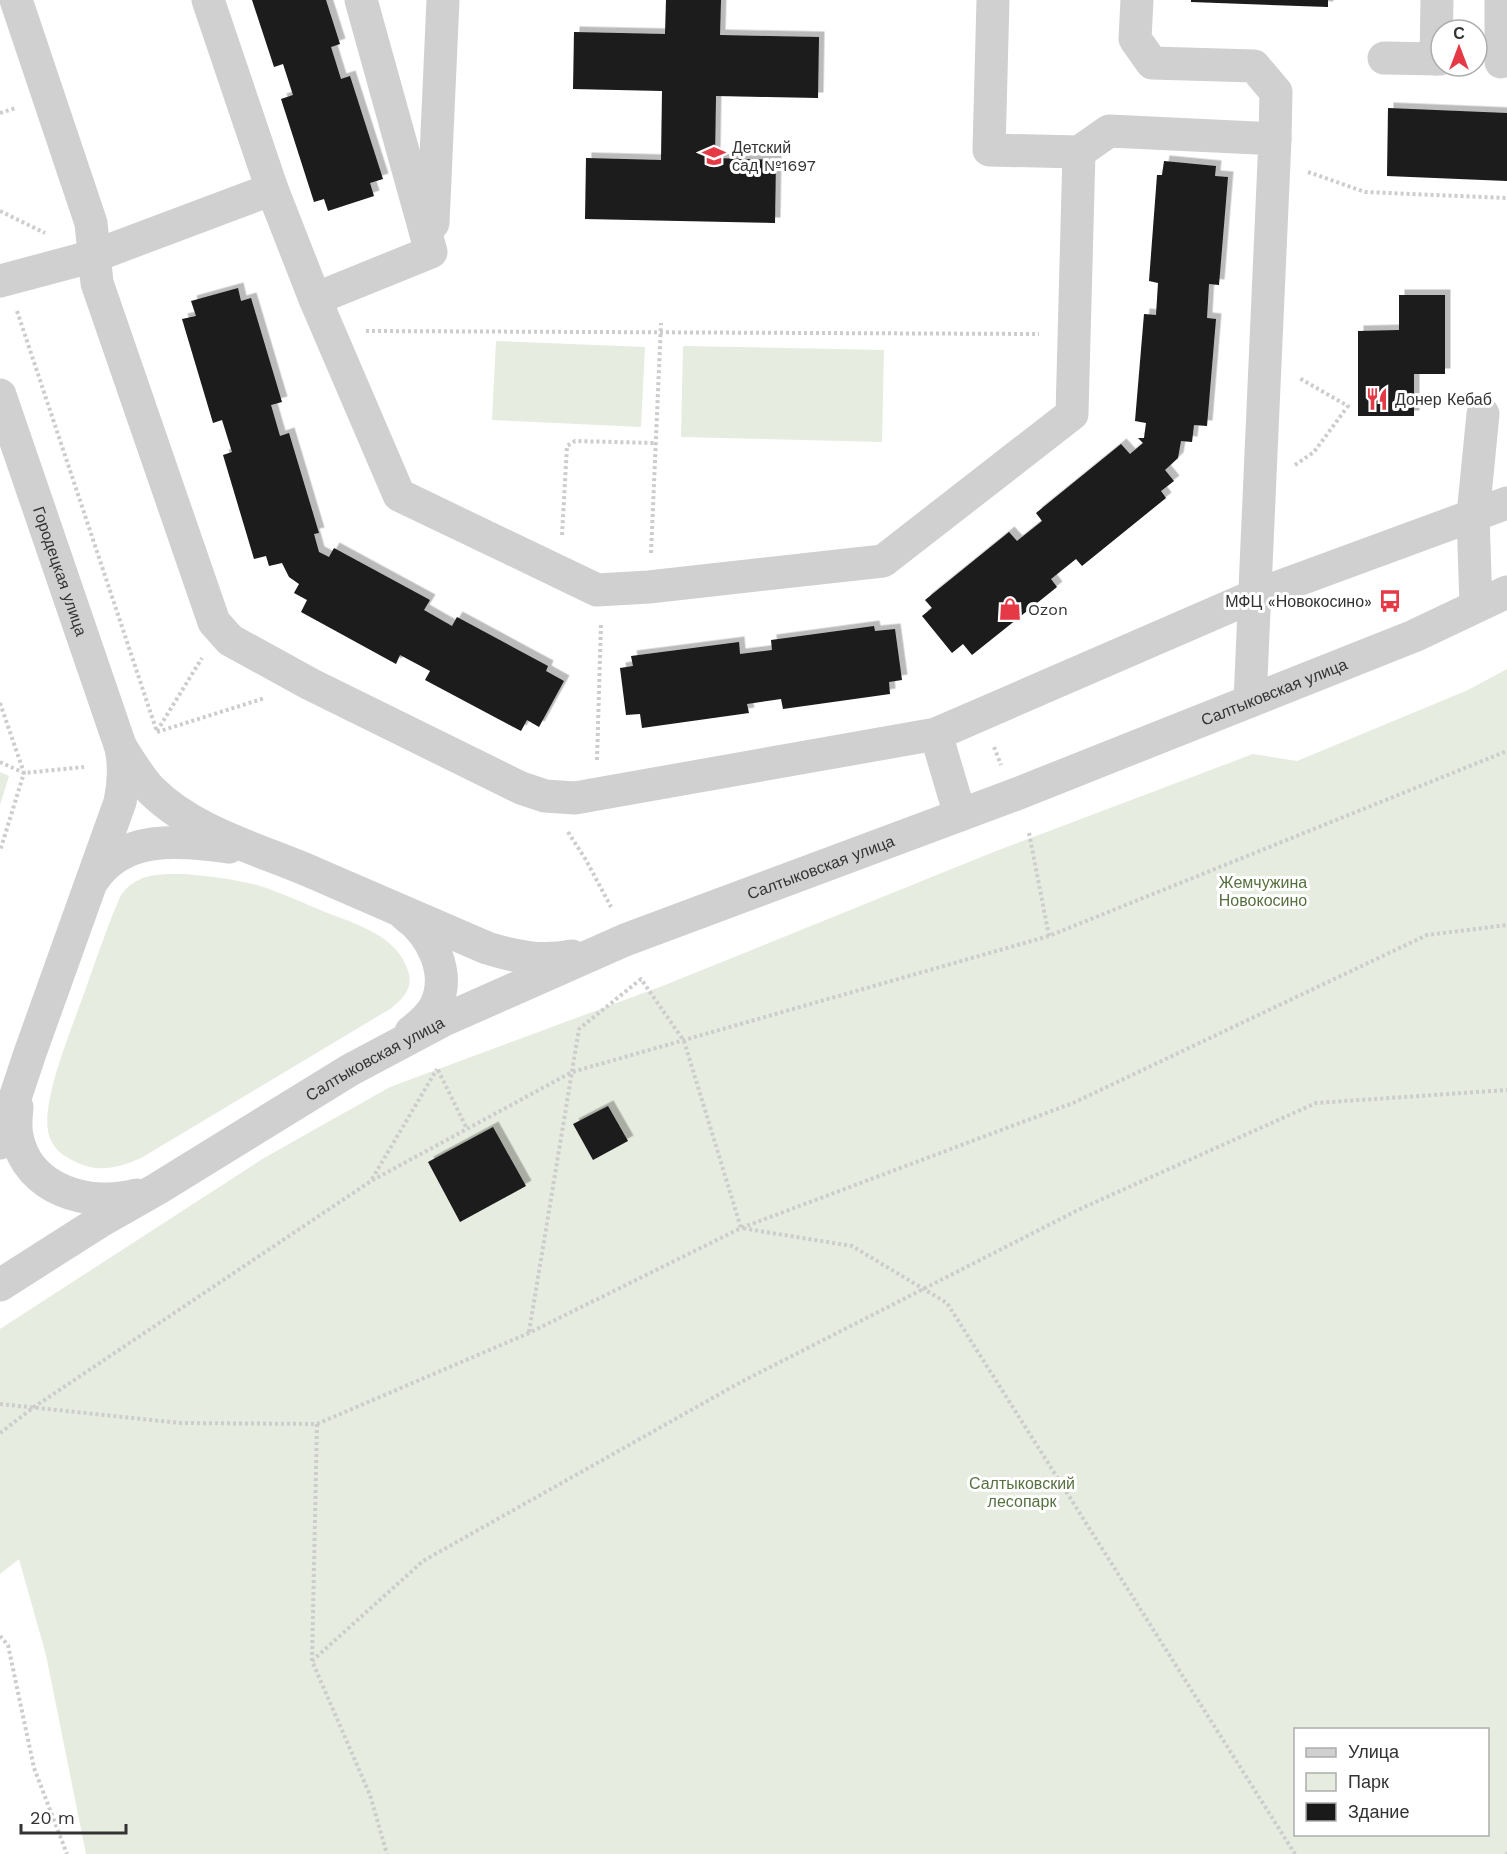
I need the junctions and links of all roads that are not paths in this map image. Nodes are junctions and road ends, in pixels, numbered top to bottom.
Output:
1 (16, 0) edge
2 (208, 0) edge
3 (361, 0) edge
4 (443, 0) edge
5 (993, 0) edge
6 (1137, 0) edge
7 (1437, 0) edge
8 (1501, 0) edge
9 (1437, 18) edge
10 (1384, 58) dead end
11 (1429, 59) edge
12 (1495, 61) edge
13 (1274, 150) junction
14 (1078, 152) junction
15 (272, 189) junction
16 (431, 252) junction
17 (94, 256) junction
18 (3, 281) edge
19 (315, 299) junction
20 (0, 395) edge
21 (1483, 414) dead end
22 (1507, 503) edge
23 (1473, 515) junction
24 (1507, 592) edge
25 (1254, 596) junction
26 (1476, 606) junction
27 (1250, 701) junction
28 (936, 734) junction
29 (122, 747) junction
30 (960, 815) junction
31 (299, 867) junction
32 (86, 895) junction
33 (393, 907) junction
34 (625, 940) junction
35 (30, 1053) junction
36 (350, 1070) junction
37 (0, 1143) edge
38 (157, 1189) junction
39 (0, 1285) edge

1 - 17 street
2 - 15 street
3 - 16 street
4 - 16 street
5 - 14 street
6 - 13 street
7 - 9 street
8 - 12 street
10 - 11 street
13 - 14 street
13 - 25 street
14 - 19 street
15 - 17 street
15 - 19 street
16 - 19 street
17 - 18 street
17 - 28 street
20 - 29 street, Городецкая улица
21 - 23 street
22 - 23 street
23 - 25 street
23 - 26 street
24 - 26 street, Салтыковская улица
25 - 27 street
25 - 28 street
26 - 27 street, Салтыковская улица
27 - 30 street, Салтыковская улица
28 - 30 street
29 - 31 street
29 - 32 street
30 - 34 street, Салтыковская улица
31 - 32 street
31 - 33 street
32 - 35 street
33 - 34 street
33 - 36 street
34 - 36 street, Салтыковская улица
35 - 37 street
35 - 38 street, Салтыковская улица
36 - 38 street, Салтыковская улица
38 - 39 street, Салтыковская улица

